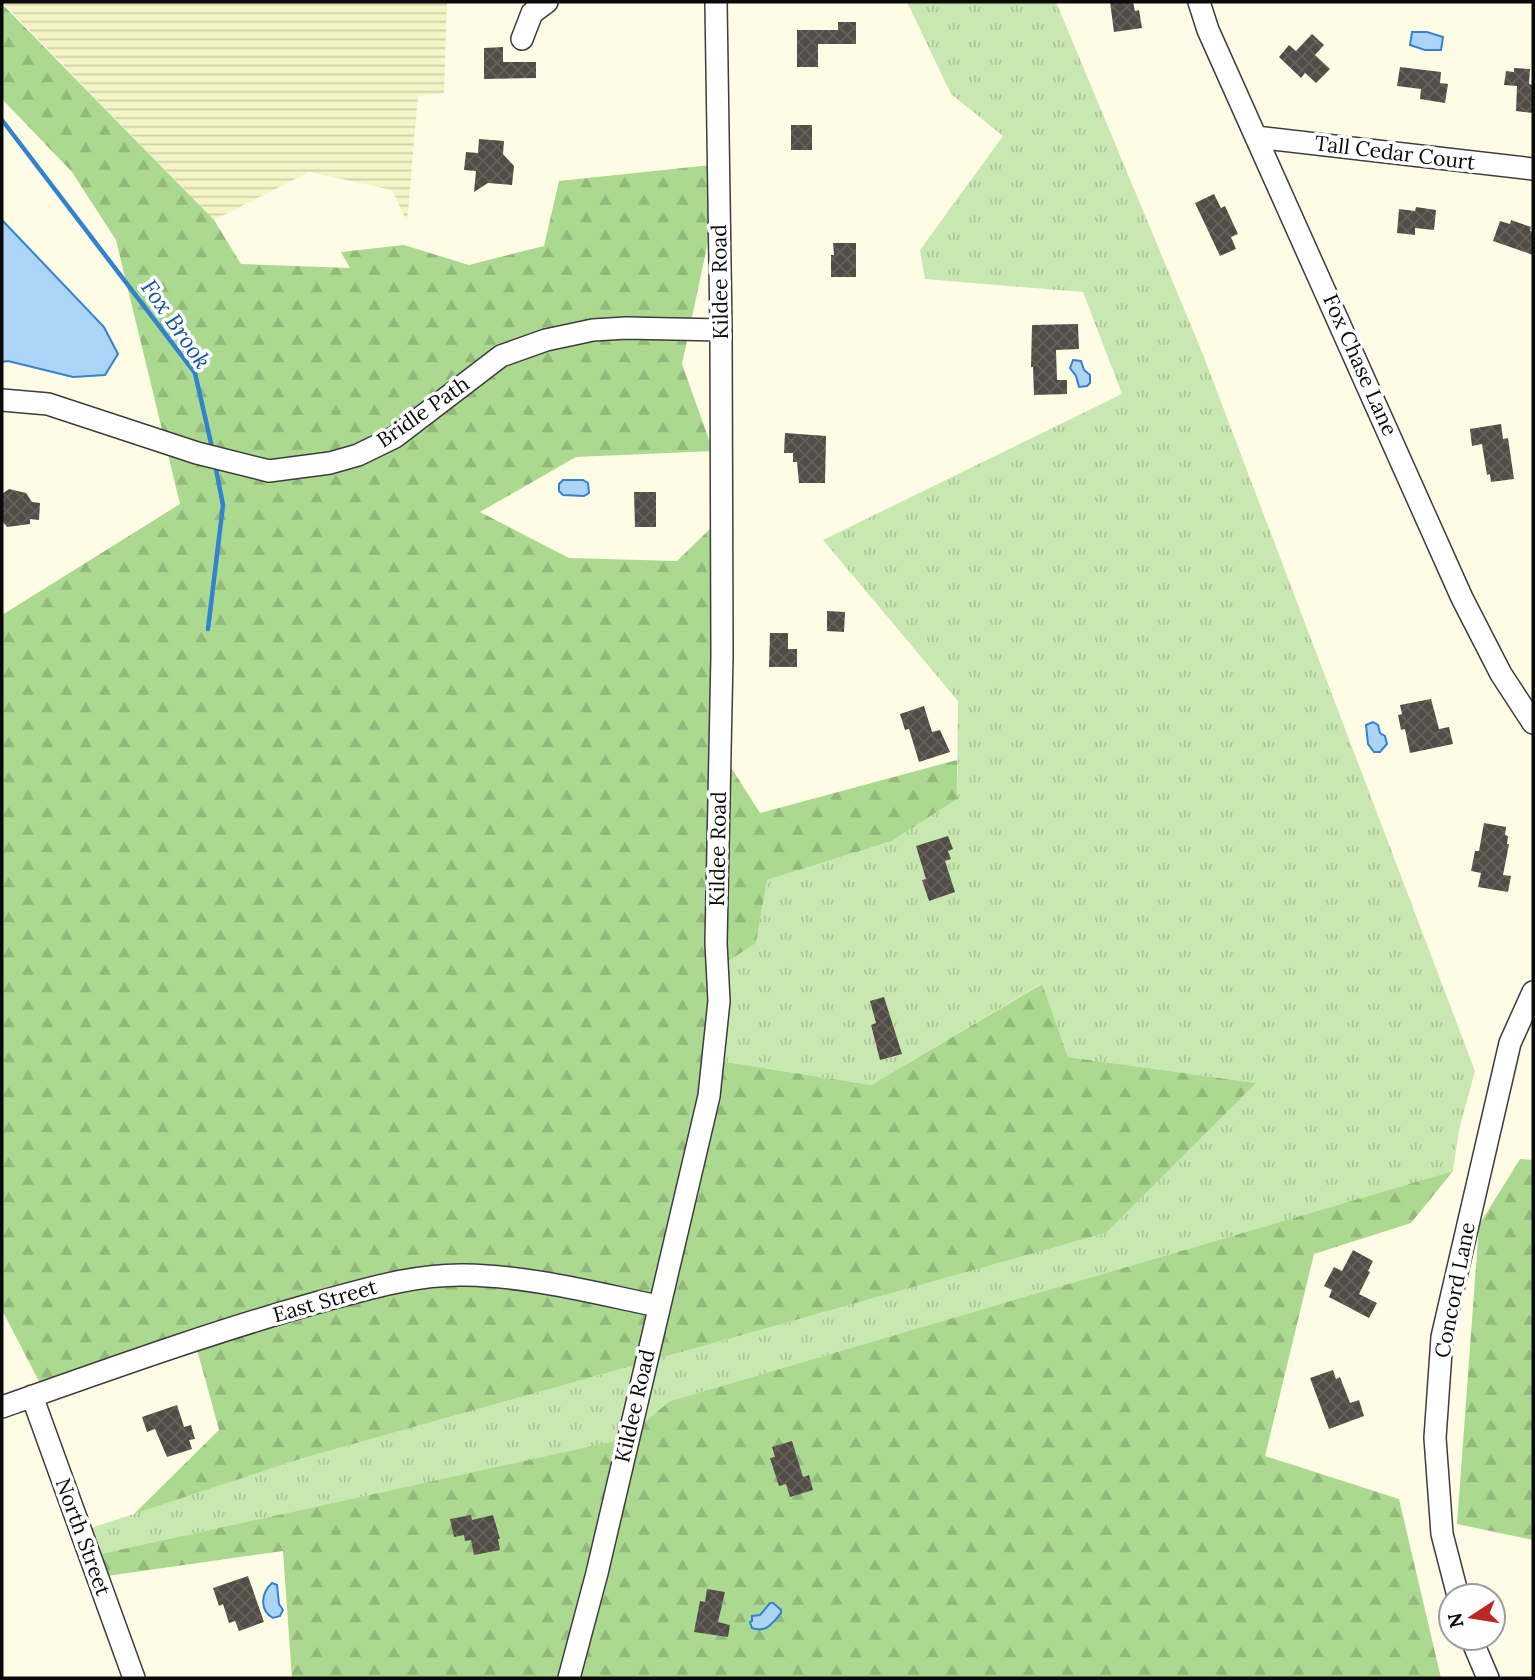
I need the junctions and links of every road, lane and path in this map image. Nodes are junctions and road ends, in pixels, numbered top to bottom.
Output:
1 (547, 2) edge
2 (716, 2) edge
3 (1199, 2) edge
4 (522, 39) dead end
5 (1256, 137) junction
6 (1533, 169) edge
7 (721, 330) junction
8 (2, 400) edge
9 (1533, 723) edge
10 (1533, 992) edge
11 (658, 1306) junction
12 (32, 1396) junction
13 (2, 1407) edge
14 (1454, 1582) edge
15 (1477, 1652) edge
16 (134, 1678) edge
17 (569, 1678) edge
18 (1488, 1678) edge

1 - 4 street
2 - 7 street, Kildee Road
3 - 5 street, Fox Chase Lane
5 - 6 street, Tall Cedar Court
5 - 9 street, Fox Chase Lane
7 - 8 street, Bridle Path
7 - 11 street, Kildee Road
10 - 14 street, Concord Lane
11 - 12 street, East Street
11 - 17 street, Kildee Road
12 - 13 street, East Street
12 - 16 street, North Street
15 - 18 street

